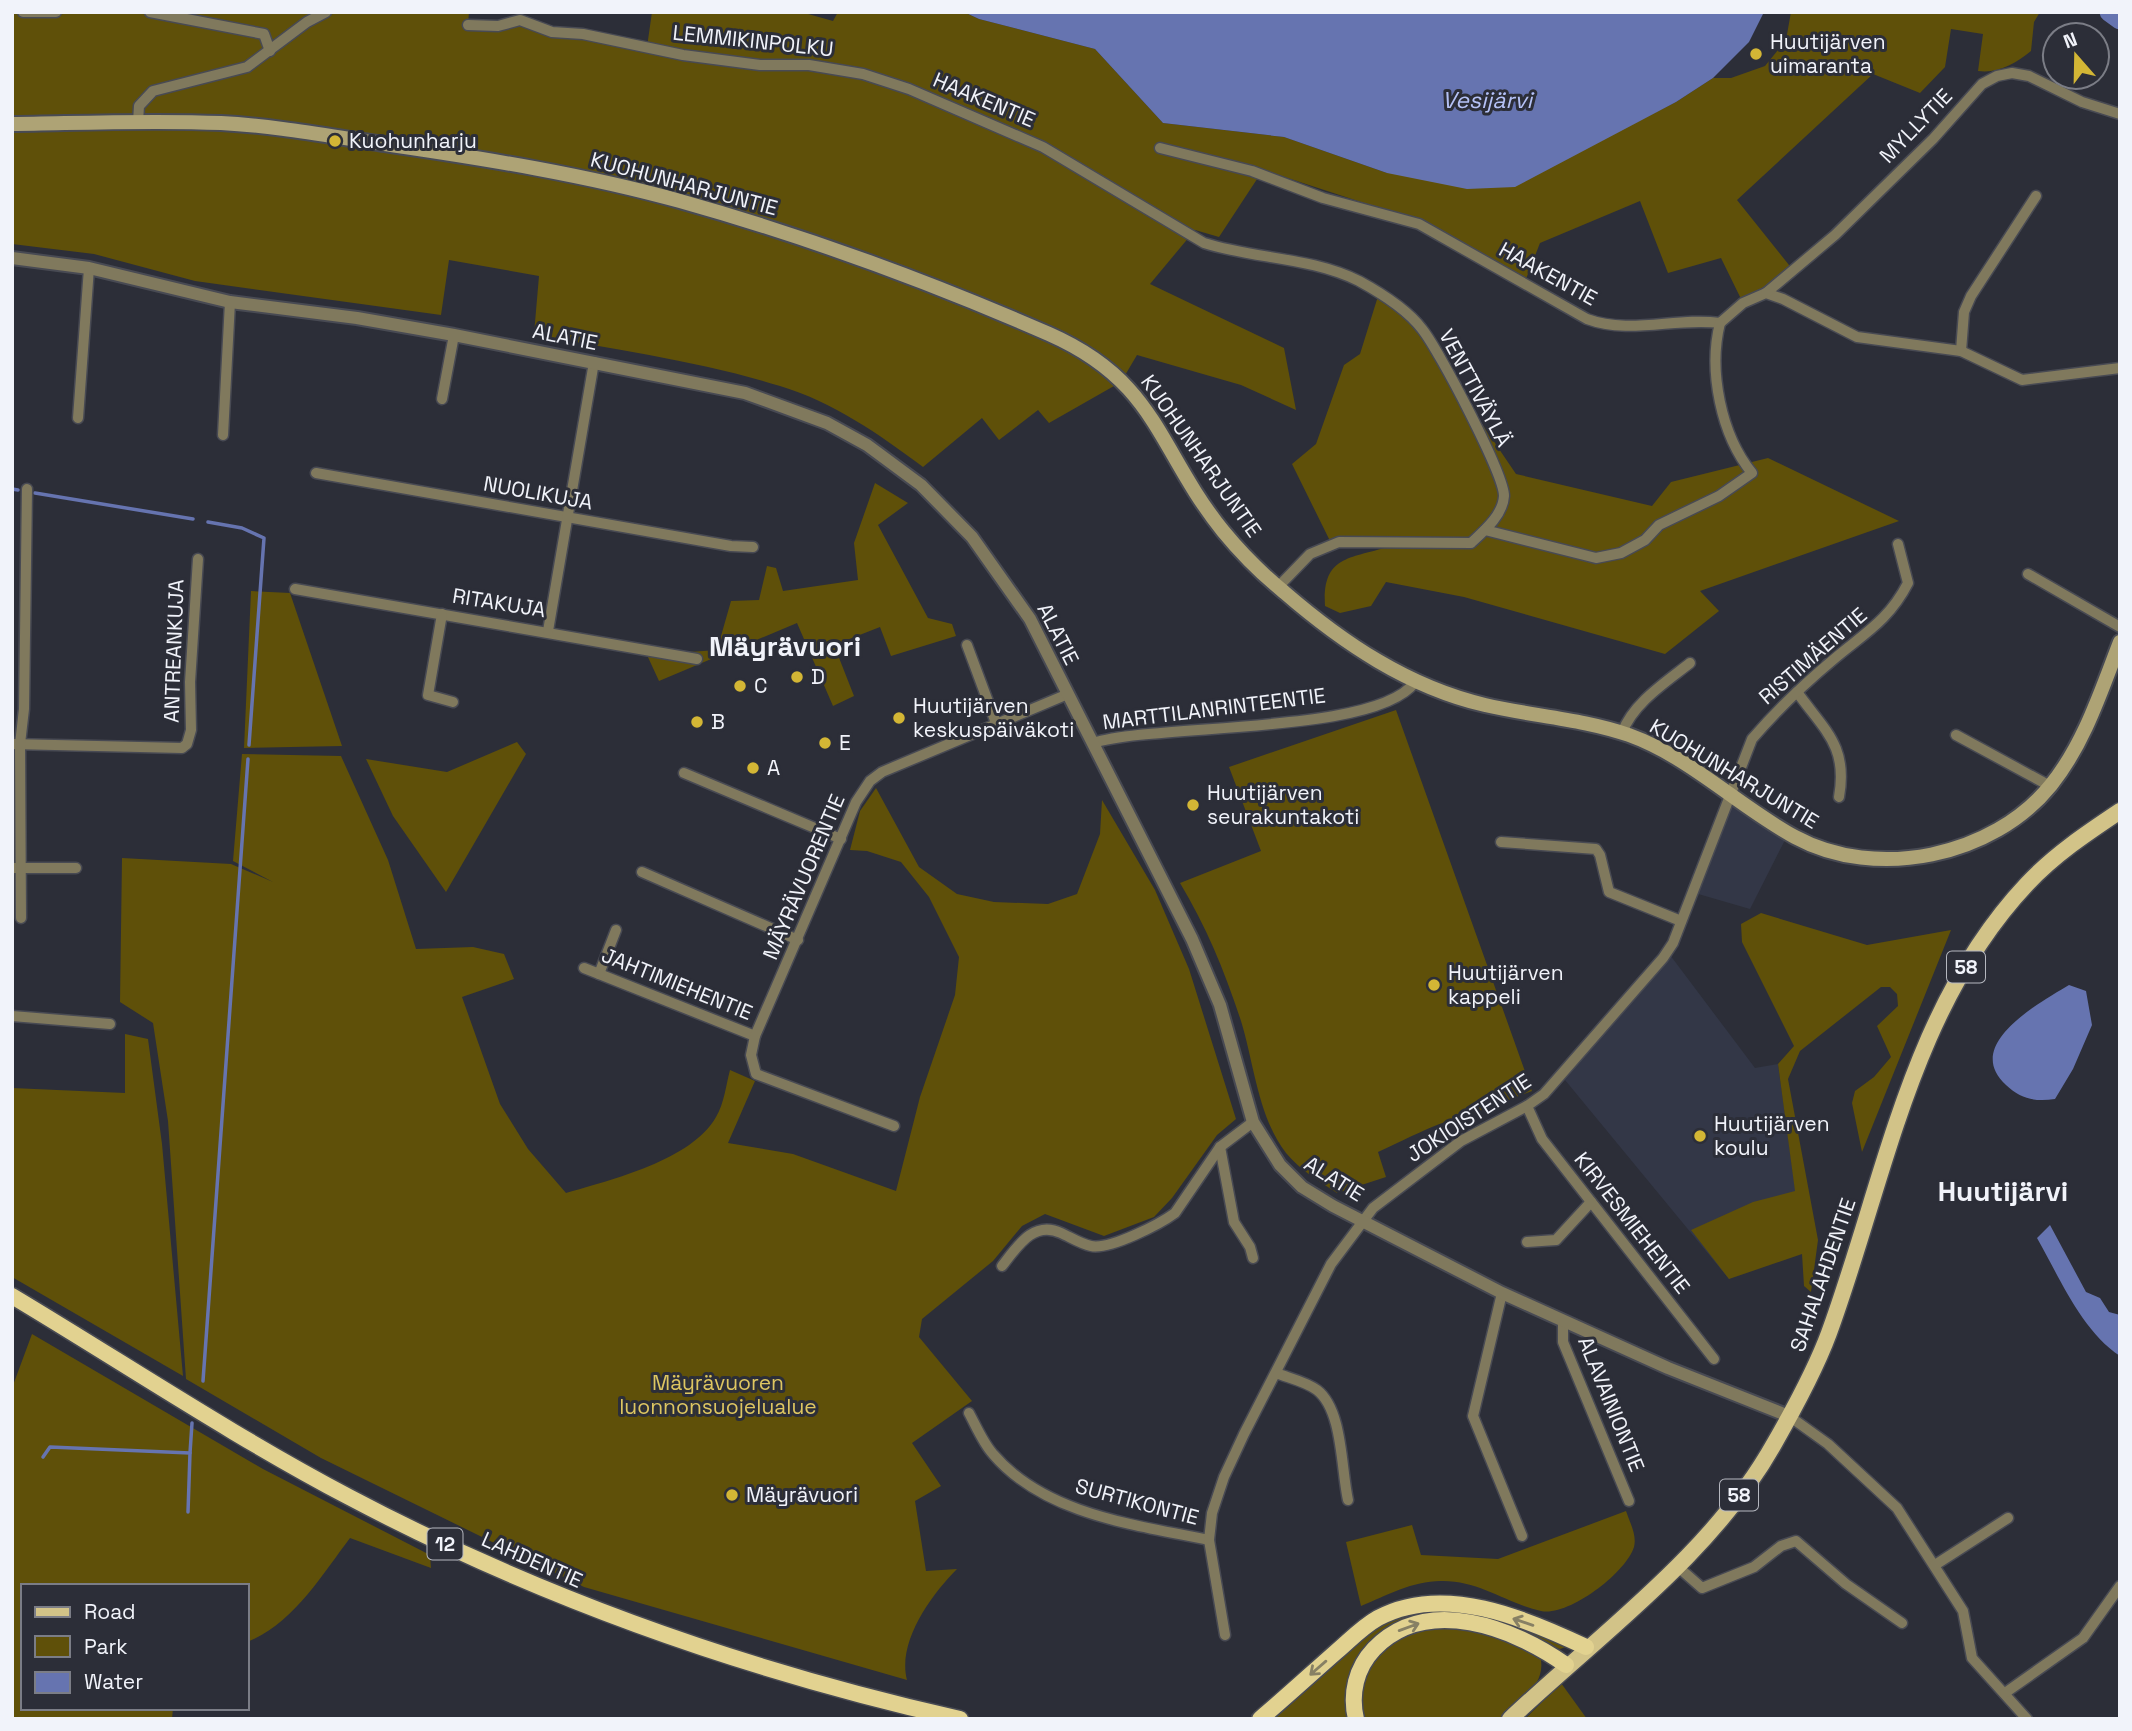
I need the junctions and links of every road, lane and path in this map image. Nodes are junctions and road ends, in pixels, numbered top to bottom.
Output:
1 (23, 12) edge
2 (56, 12) edge
3 (150, 12) edge
4 (326, 12) edge
5 (468, 25) dead end
6 (270, 51) junction
7 (909, 89) joint
8 (2120, 114) edge
9 (138, 122) junction
10 (12, 124) edge
11 (1043, 147) joint
12 (1160, 148) dead end
13 (2036, 196) dead end
14 (12, 258) edge
15 (89, 268) junction
16 (1766, 293) junction
17 (230, 302) junction
18 (1720, 323) junction
19 (454, 335) junction
20 (1961, 351) junction
21 (594, 362) junction
22 (2120, 368) edge
23 (442, 399) dead end
24 (78, 418) dead end
25 (223, 435) dead end
26 (316, 473) dead end
27 (27, 489) dead end
28 (570, 519) junction
29 (1485, 530) junction
30 (1898, 544) dead end
31 (753, 547) dead end
32 (198, 559) dead end
33 (2028, 574) dead end
34 (1278, 587) junction
35 (295, 589) dead end
36 (442, 614) junction
37 (2120, 627) edge
38 (548, 631) junction
39 (2120, 642) edge
40 (967, 645) dead end
41 (697, 659) dead end
42 (1690, 663) dead end
43 (1415, 682) junction
44 (1797, 692) junction
45 (1068, 694) junction
46 (453, 702) dead end
47 (996, 723) junction
48 (1622, 733) junction
49 (1956, 735) dead end
50 (1093, 743) junction
51 (16, 744) edge
52 (684, 773) dead end
53 (2050, 786) junction
54 (1728, 795) junction
55 (1839, 797) dead end
56 (2120, 811) edge
57 (841, 839) junction
58 (1501, 842) dead end
59 (16, 868) edge
60 (76, 868) dead end
61 (642, 872) dead end
62 (21, 918) dead end
63 (1681, 921) junction
64 (616, 930) dead end
65 (798, 940) junction
66 (584, 968) dead end
67 (599, 974) junction
68 (12, 1016) edge
69 (110, 1024) dead end
70 (755, 1036) junction
71 (1527, 1106) junction
72 (1253, 1122) junction
73 (894, 1126) dead end
74 (1220, 1147) junction
75 (1591, 1202) junction
76 (1363, 1219) junction
77 (1527, 1242) dead end
78 (1253, 1258) dead end
79 (1002, 1266) dead end
80 (1502, 1293) junction
81 (12, 1296) edge
82 (1563, 1321) junction
83 (1714, 1359) dead end
84 (1276, 1373) junction
85 (969, 1413) dead end
86 (1789, 1416) junction
87 (1348, 1500) dead end
88 (1629, 1501) dead end
89 (2008, 1518) dead end
90 (1522, 1536) dead end
91 (1209, 1541) junction
92 (1935, 1565) junction
93 (1677, 1566) junction
94 (2120, 1586) edge
95 (1902, 1623) dead end
96 (1225, 1635) dead end
97 (1586, 1647) junction
98 (1566, 1665) junction
99 (2006, 1693) junction
100 (915, 1709) junction
101 (946, 1719) edge
102 (960, 1719) edge
103 (1260, 1719) edge
104 (1356, 1719) edge
105 (1510, 1719) edge
106 (2027, 1719) edge

1 - 2 street
3 - 6 street
4 - 6 street
5 - 7 street, LEMMIKINPOLKU
6 - 9 street
7 - 11 street, HAAKENTIE
8 - 16 street, MYLLYTIE
9 - 10 main road, KUOHUNHARJUNTIE
9 - 34 main road, KUOHUNHARJUNTIE
11 - 29 street, VENTTIVÄYLÄ
12 - 18 street, HAAKENTIE
13 - 20 street
14 - 15 street, ALATIE
15 - 17 street, ALATIE
15 - 24 street
16 - 18 street
16 - 20 street
17 - 19 street, ALATIE
17 - 25 street
18 - 29 street
19 - 21 street, ALATIE
19 - 23 street
20 - 22 street
21 - 28 street
21 - 45 street, ALATIE
26 - 28 street, NUOLIKUJA
27 - 51 street
28 - 31 street, NUOLIKUJA
28 - 38 street
29 - 34 street
30 - 44 street, RISTIMÄENTIE
32 - 51 street, ANTREANKUJA
33 - 37 street
34 - 43 main road, KUOHUNHARJUNTIE
35 - 36 street, RITAKUJA
36 - 38 street, RITAKUJA
36 - 46 street
38 - 41 street, RITAKUJA
39 - 53 main road, KUOHUNHARJUNTIE
40 - 47 street
42 - 48 street
43 - 48 main road, KUOHUNHARJUNTIE
43 - 50 street, MARTTILANRINTEENTIE
44 - 54 street, RISTIMÄENTIE
44 - 55 street
45 - 47 street, MÄYRÄVUORENTIE
45 - 50 street, ALATIE
47 - 57 street, MÄYRÄVUORENTIE
48 - 54 main road, KUOHUNHARJUNTIE
49 - 53 street
50 - 72 street, ALATIE
51 - 59 street
52 - 57 street
53 - 54 main road, KUOHUNHARJUNTIE
54 - 63 street, JOKIOISTENTIE
56 - 86 main road, SAHALAHDENTIE / 58
57 - 65 street, MÄYRÄVUORENTIE
58 - 63 street
59 - 60 street
59 - 62 street
61 - 65 street
63 - 71 street, JOKIOISTENTIE
64 - 67 street
65 - 70 street, MÄYRÄVUORENTIE
66 - 67 street, JAHTIMIEHENTIE
67 - 70 street, JAHTIMIEHENTIE
68 - 69 street
70 - 73 street, MÄYRÄVUORENTIE
71 - 75 street, KIRVESMIEHENTIE
71 - 76 street, JOKIOISTENTIE
72 - 74 street
72 - 76 street, ALATIE
74 - 78 street
74 - 79 street
75 - 77 street
75 - 83 street, KIRVESMIEHENTIE
76 - 80 street, ALATIE
76 - 84 street, JOKIOISTENTIE
80 - 82 street, ALATIE
80 - 90 street
81 - 100 highway, LAHDENTIE / 12
82 - 86 street, ALATIE
82 - 88 street, ALAVAINIONTIE
84 - 87 street
84 - 91 street, JOKIOISTENTIE
85 - 91 street, SURTIKONTIE
86 - 92 street
86 - 93 main road, SAHALAHDENTIE / 58
89 - 92 street
91 - 96 street, JOKIOISTENTIE
92 - 99 street
93 - 95 street
93 - 97 main road, SAHALAHDENTIE / 58
94 - 99 street
97 - 98 main road, SAHALAHDENTIE / 58
97 -> 103 highway
104 -> 98 highway
98 - 105 main road, SAHALAHDENTIE / 58
99 - 106 street
100 - 101 highway
100 - 102 highway, LAHDENTIE / 12

